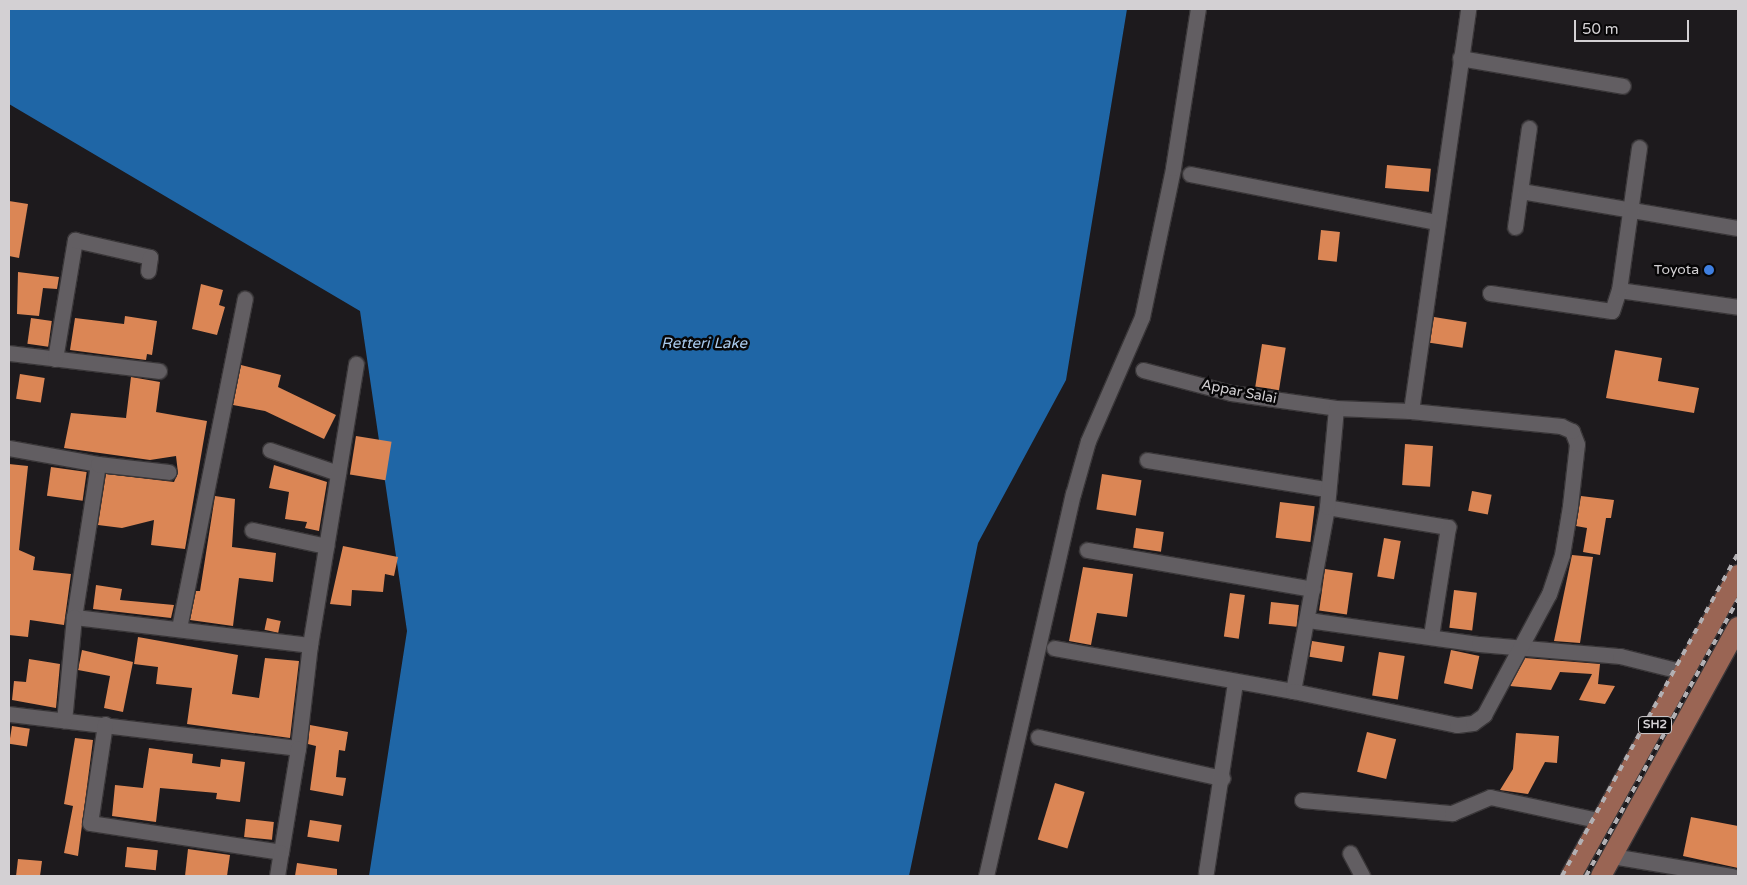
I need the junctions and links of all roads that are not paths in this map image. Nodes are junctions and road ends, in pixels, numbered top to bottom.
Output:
1 (1198, 9) edge
2 (1468, 9) edge
3 (1460, 58) junction
4 (1623, 86) dead end
5 (1529, 128) dead end
6 (1639, 147) dead end
7 (1190, 174) dead end
8 (1521, 190) junction
9 (1631, 210) junction
10 (1437, 222) junction
11 (1515, 227) dead end
12 (1738, 228) edge
13 (148, 271) dead end
14 (1619, 290) junction
15 (1490, 293) dead end
16 (245, 299) dead end
17 (1738, 307) edge
18 (9, 352) edge
19 (56, 359) junction
20 (356, 364) dead end
21 (1143, 370) dead end
22 (159, 371) dead end
23 (1336, 408) junction
24 (1411, 411) junction
25 (9, 448) edge
26 (270, 450) dead end
27 (1147, 460) dead end
28 (98, 464) junction
29 (169, 472) dead end
30 (338, 474) junction
31 (1328, 489) junction
32 (1327, 507) junction
33 (252, 530) dead end
34 (326, 546) junction
35 (1087, 550) dead end
36 (1738, 574) edge
37 (1313, 589) junction
38 (74, 618) junction
39 (1308, 620) junction
40 (1738, 627) edge
41 (179, 628) junction
42 (1431, 636) junction
43 (310, 645) junction
44 (1054, 648) dead end
45 (1520, 648) junction
46 (1684, 672) junction
47 (1236, 683) junction
48 (1293, 691) junction
49 (9, 714) edge
50 (64, 721) junction
51 (105, 724) junction
52 (1038, 738) dead end
53 (298, 748) junction
54 (1222, 778) junction
55 (1302, 800) dead end
56 (1602, 821) junction
57 (281, 852) junction
58 (1350, 853) dead end
59 (1612, 856) junction
60 (1206, 872) dead end
61 (277, 876) edge
62 (986, 876) edge
63 (1362, 876) edge
64 (1571, 876) edge
65 (1601, 876) edge
66 (1732, 876) edge

1 - 62 street
2 - 3 street
3 - 4 street
3 - 10 street
5 - 8 street
6 - 9 street
7 - 10 street
8 - 9 street
8 - 11 street
9 - 12 street
9 - 14 street
10 - 24 street
13 - 19 street
14 - 15 street
14 - 17 street
16 - 41 street
18 - 19 street
19 - 22 street
20 - 30 street
21 - 23 street, Appar Salai
23 - 24 street, Appar Salai
23 - 31 street
24 - 45 street, Appar Salai
25 - 28 street
26 - 30 street
27 - 31 street
28 - 29 street
28 - 38 street
30 - 34 street
31 - 32 street
32 - 37 street
32 - 42 street
33 - 34 street
34 - 43 street
35 - 37 street
36 - 46 main road, SH2
37 - 39 street
38 - 41 street
38 - 50 street
39 - 42 street
39 - 48 street
40 - 59 main road, SH2
41 - 43 street
42 - 45 street
43 - 53 street
44 - 47 street
45 - 46 street
45 - 48 street
46 - 56 main road, SH2
47 - 48 street
47 - 54 street
49 - 50 street
50 - 51 street
51 - 53 street
51 - 57 street
52 - 54 street
53 - 57 street
54 - 60 street
55 - 56 street
56 - 64 main road, SH2
57 - 61 street
58 - 63 street
59 - 65 main road, SH2
59 - 66 street

